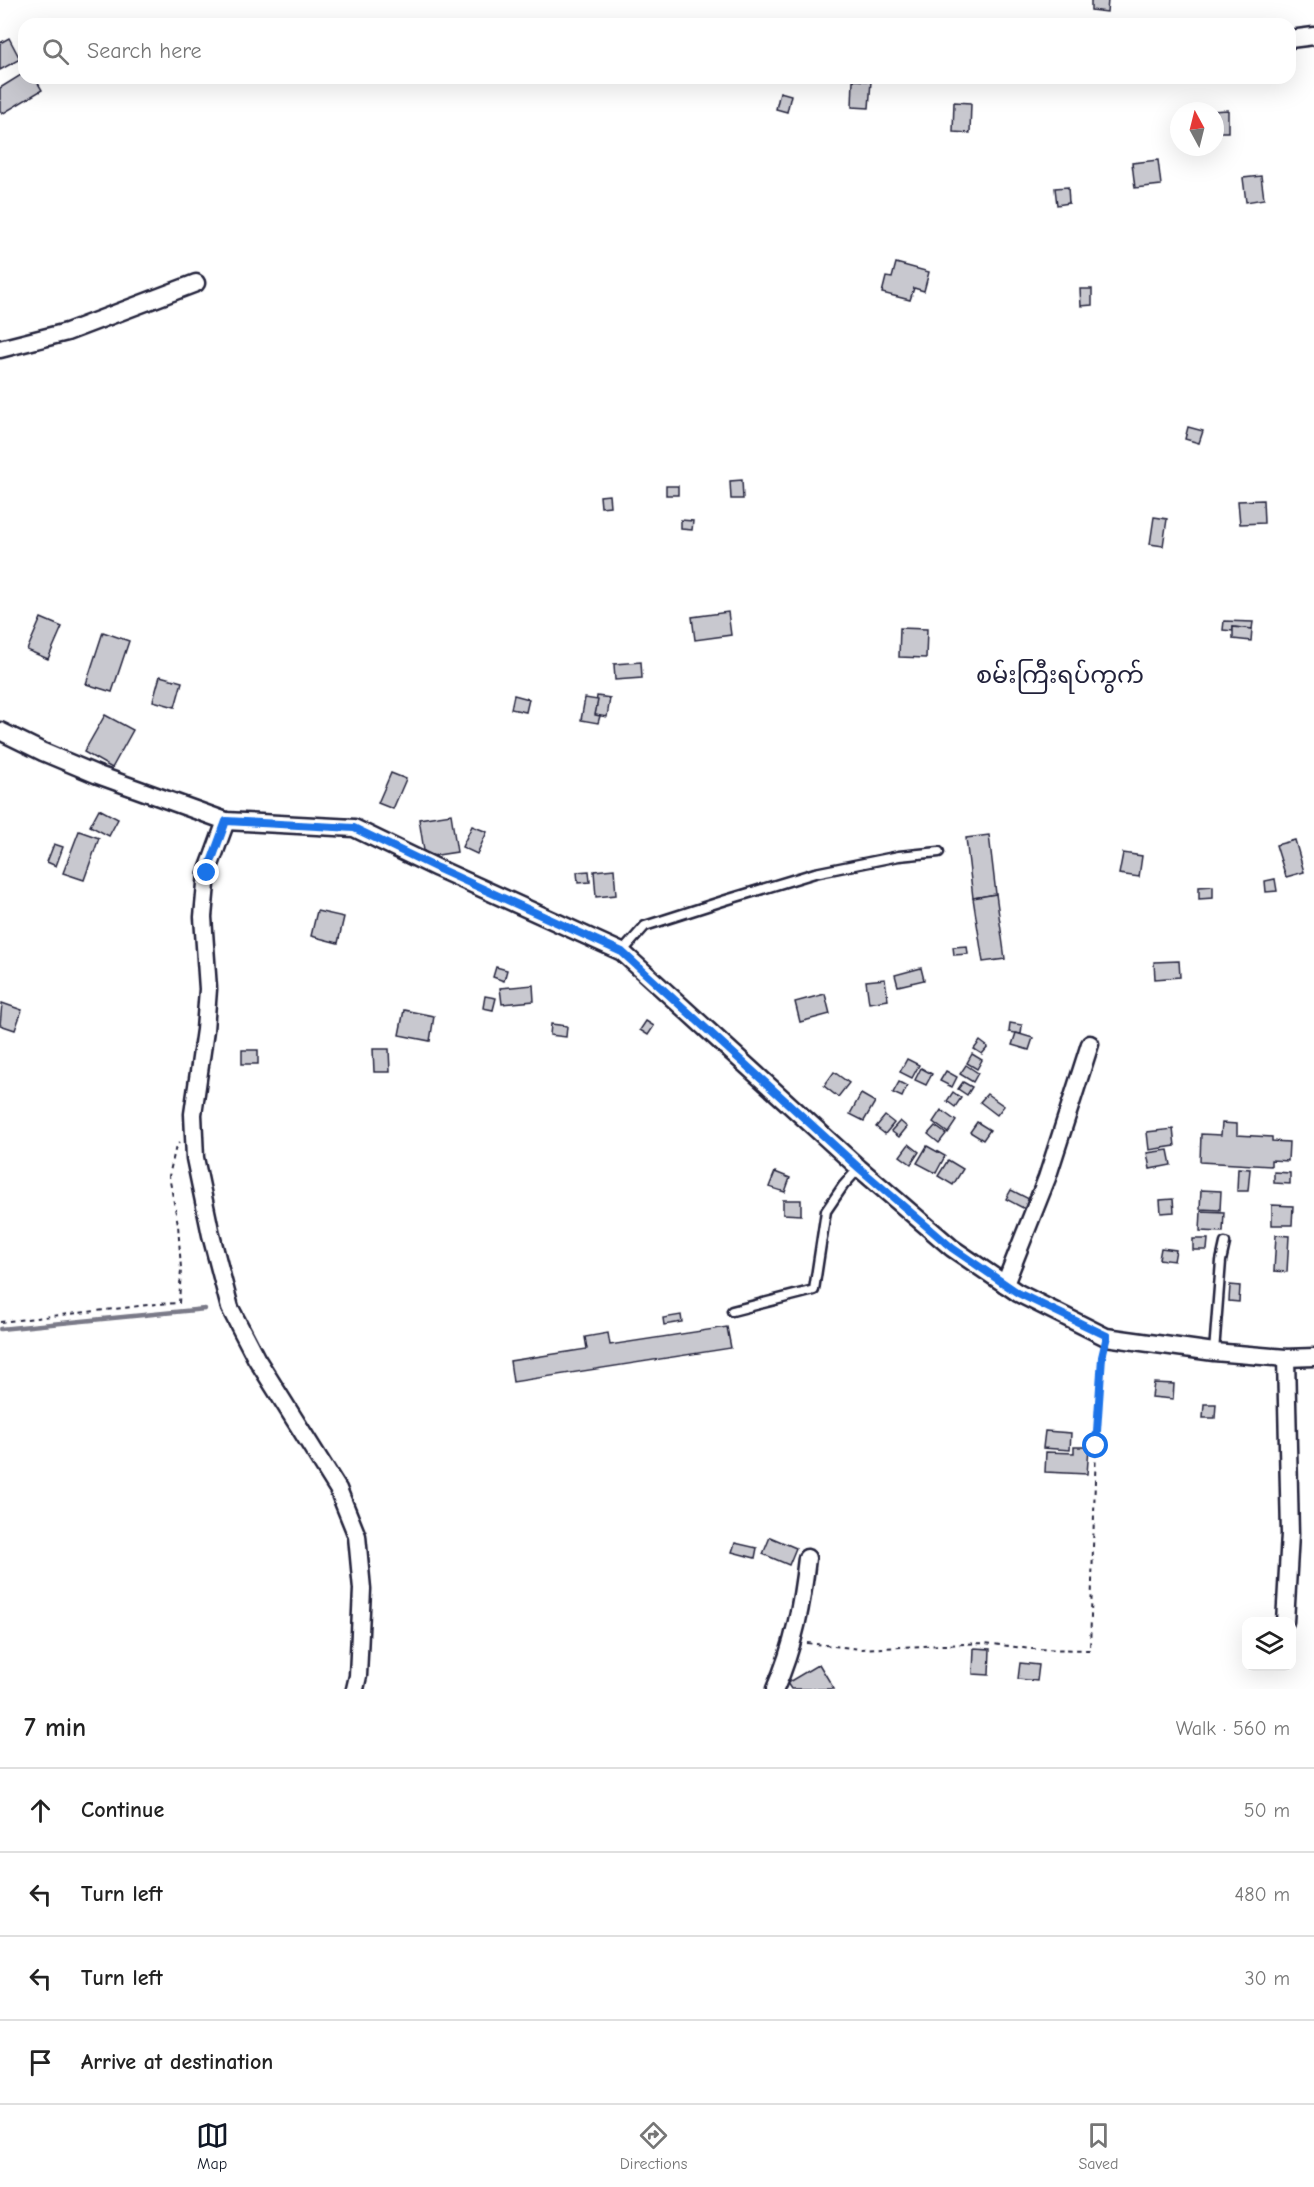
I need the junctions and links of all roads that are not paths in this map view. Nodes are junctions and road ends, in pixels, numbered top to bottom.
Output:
1 (1314, 36) edge
2 (1296, 38) edge
3 (196, 283) dead end
4 (0, 349) edge
5 (0, 731) edge
6 (226, 821) junction
7 (939, 852) dead end
8 (622, 952) junction
9 (1090, 1044) dead end
10 (859, 1168) junction
11 (1225, 1243) dead end
12 (1005, 1284) junction
13 (732, 1311) dead end
14 (1214, 1352) junction
15 (1314, 1357) edge
16 (1286, 1358) junction
17 (807, 1558) dead end
18 (1285, 1617) edge
19 (355, 1689) edge
20 (775, 1689) edge

1 - 2 street
3 - 4 street
5 - 6 street
6 - 8 street
6 - 19 street
7 - 8 lane
8 - 10 street
9 - 12 street
10 - 12 street
10 - 13 lane
11 - 14 lane
12 - 14 street
14 - 16 street
15 - 16 street
16 - 18 street
17 - 20 street

